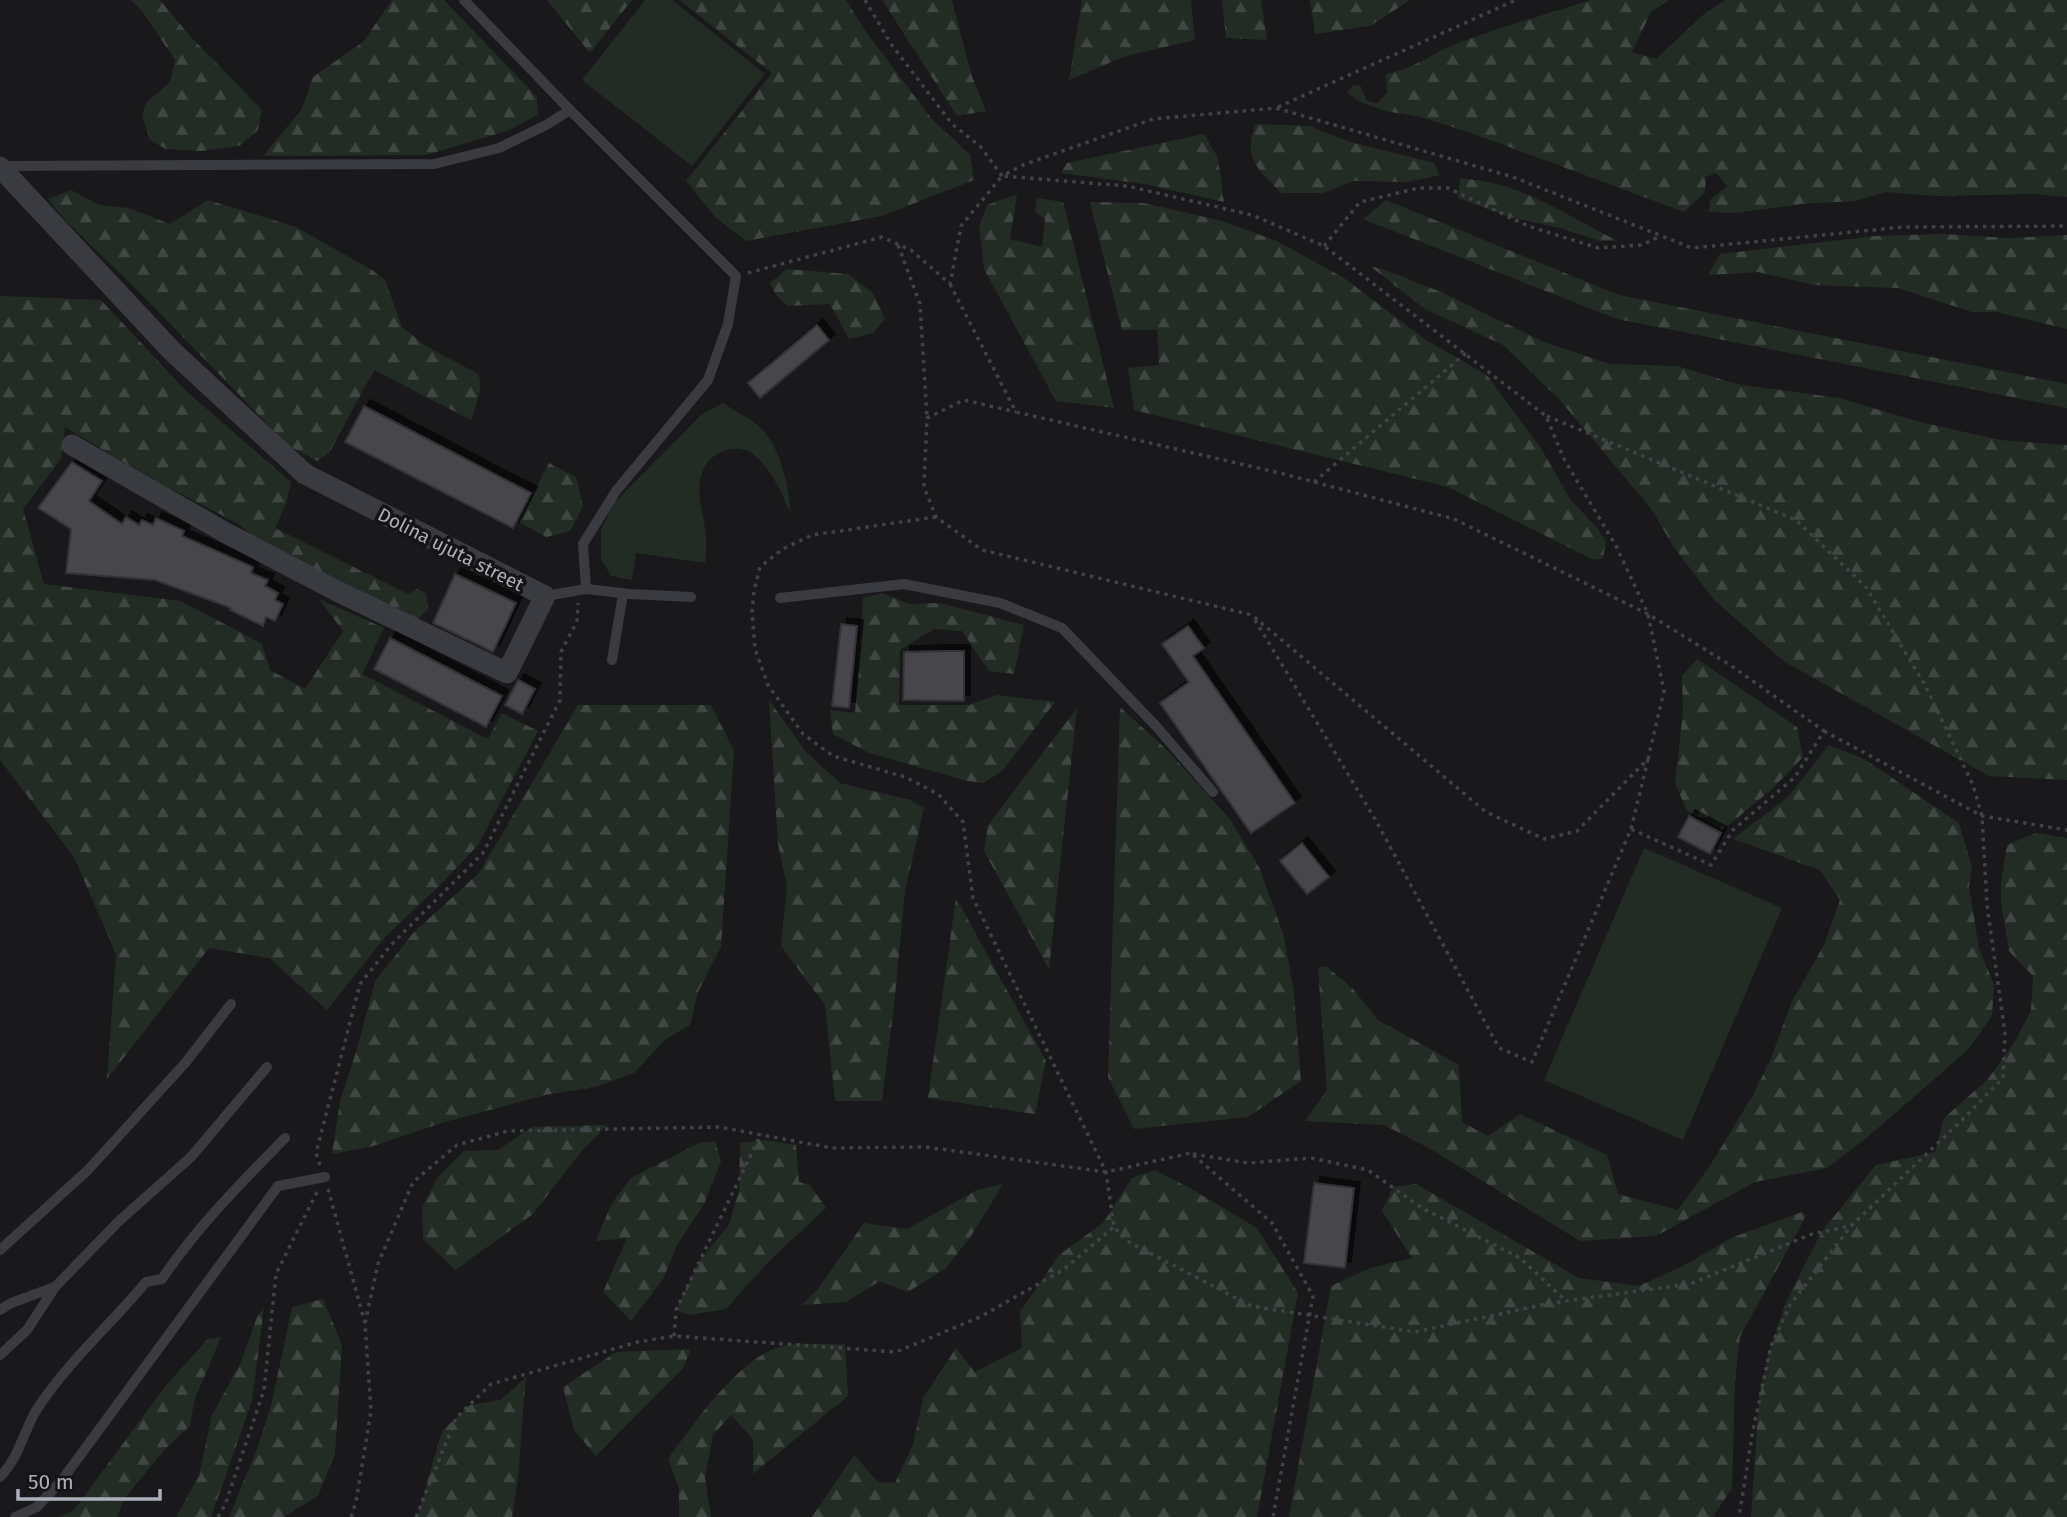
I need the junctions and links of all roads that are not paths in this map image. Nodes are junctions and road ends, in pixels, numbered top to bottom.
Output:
1 (464, 0) edge
2 (570, 110) junction
3 (0, 167) edge
4 (72, 445) dead end
5 (582, 590) junction
6 (623, 594) junction
7 (545, 596) junction
8 (691, 597) dead end
9 (780, 598) dead end
10 (612, 660) dead end
11 (1213, 792) dead end
12 (231, 1004) dead end
13 (267, 1067) dead end
14 (285, 1138) dead end
15 (325, 1177) road end
16 (0, 1250) edge
17 (55, 1287) junction
18 (0, 1310) edge
19 (0, 1354) edge
20 (0, 1477) edge
21 (15, 1517) edge

1 - 2 lane
2 - 3 lane
2 - 5 lane
3 - 7 street, Dolina ujuta street
4 - 7 street, Dolina ujuta street
5 - 6 lane
5 - 7 lane
6 - 8 lane
6 - 10 lane
9 - 11 lane
12 - 16 lane
13 - 17 lane
14 - 20 lane
15 - 21 lane
17 - 18 lane
17 - 19 lane

